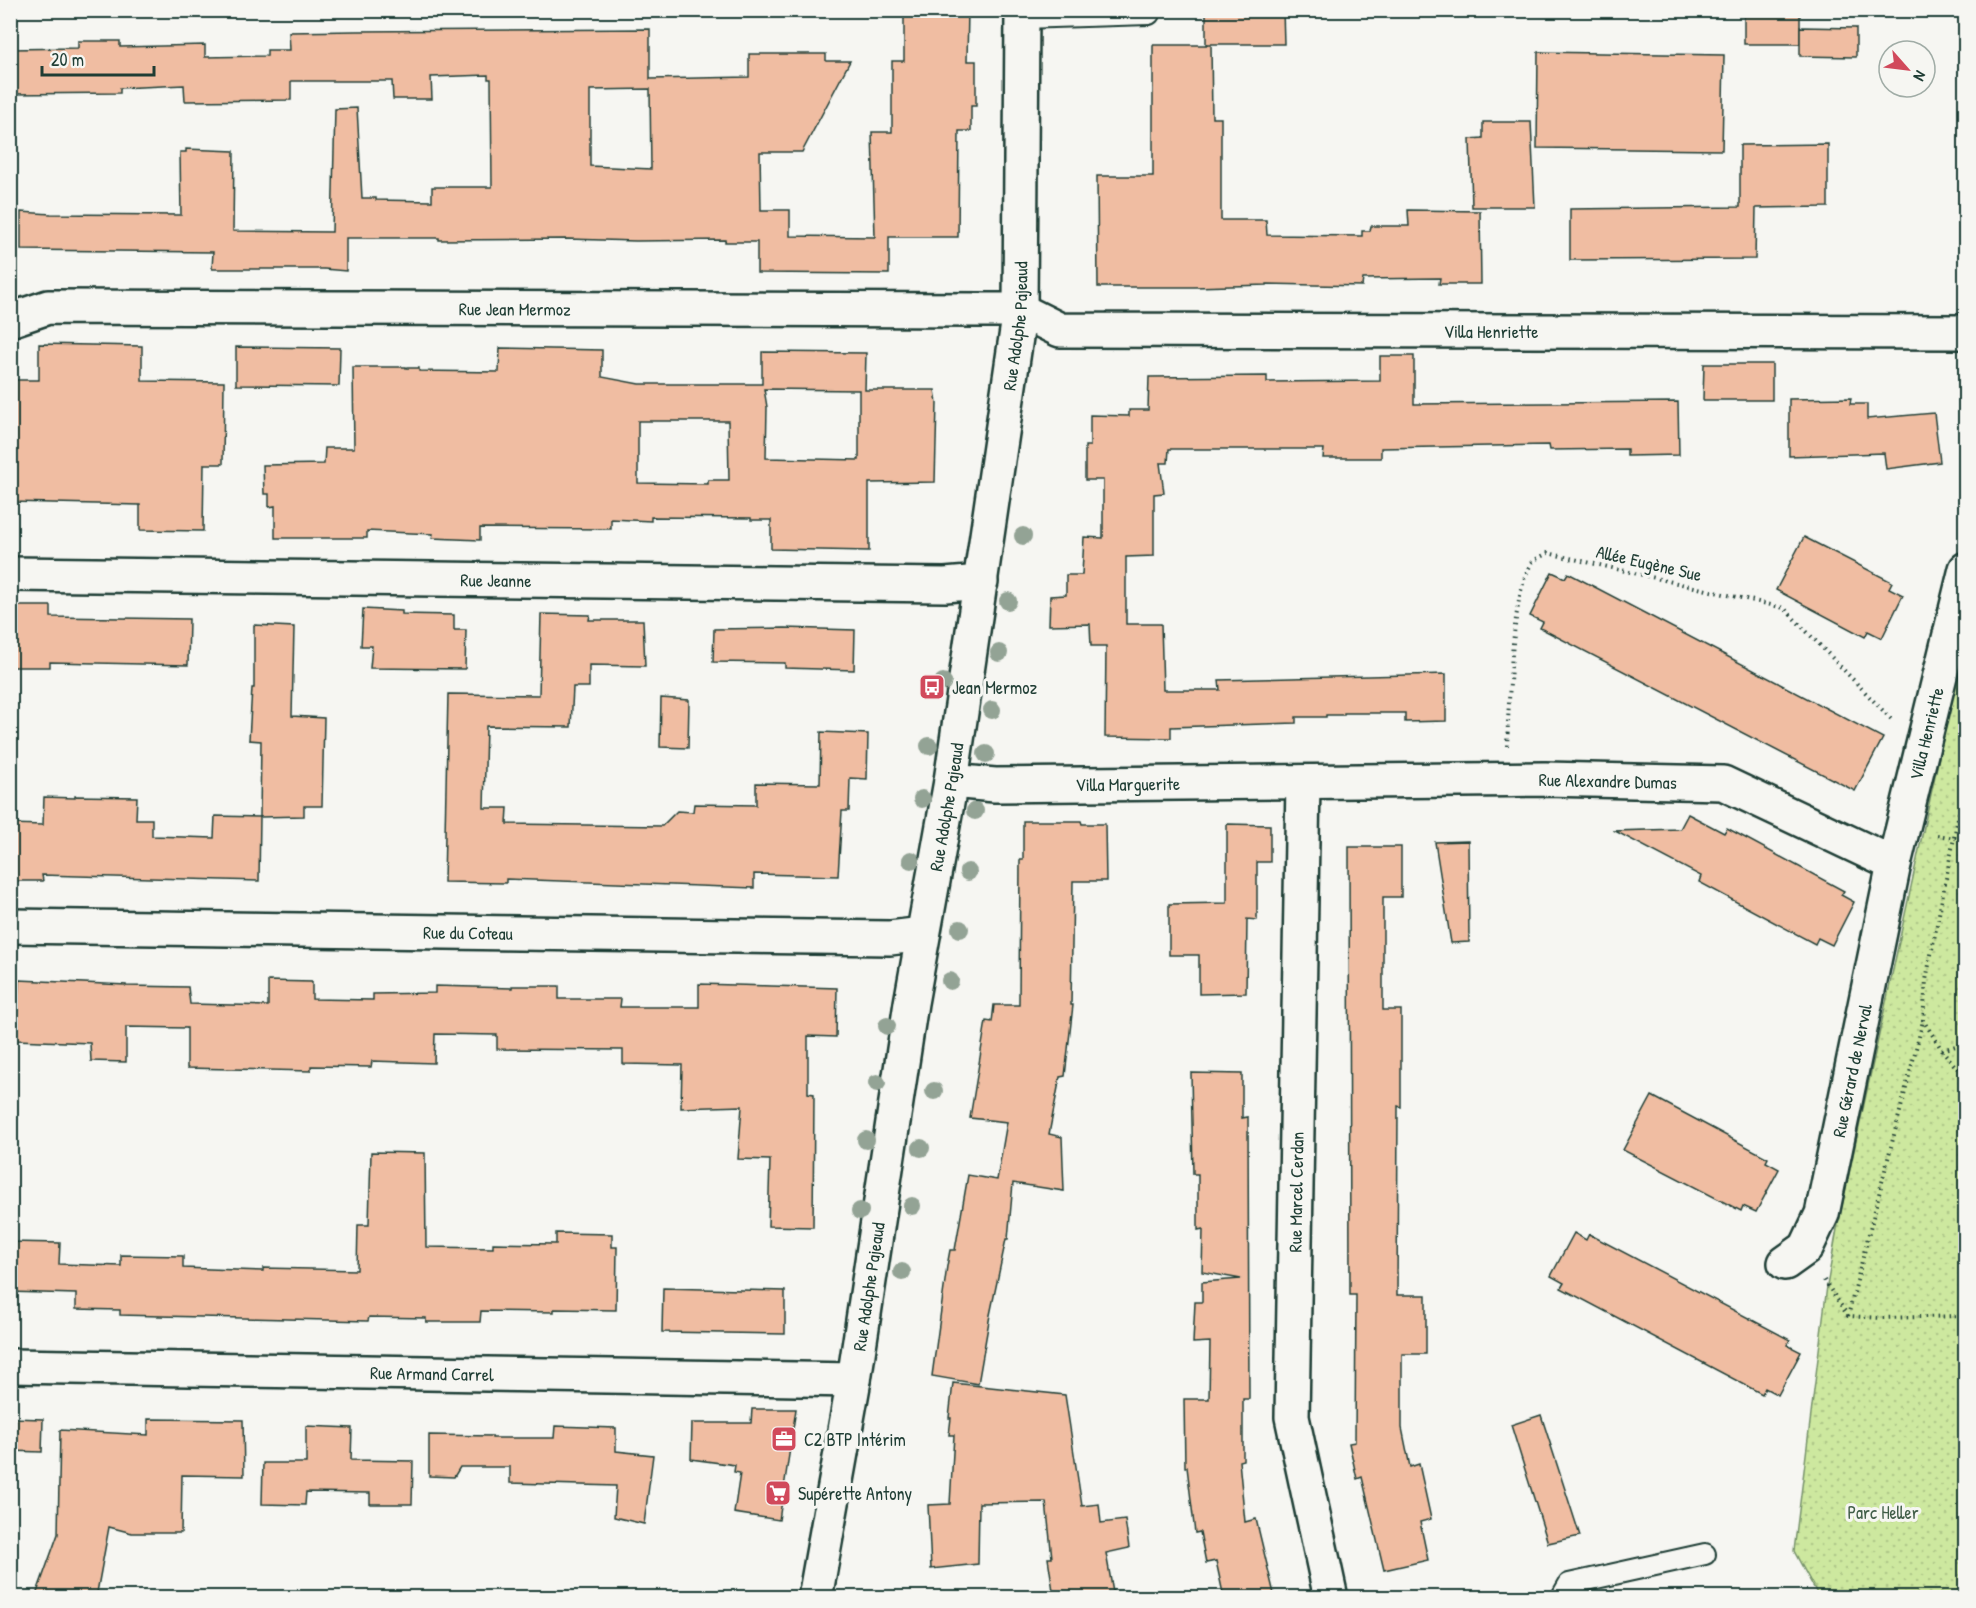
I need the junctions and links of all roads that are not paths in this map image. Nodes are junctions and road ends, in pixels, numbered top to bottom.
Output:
1 (1022, 14) edge
2 (1149, 14) dead end
3 (1020, 310) junction
4 (10, 320) edge
5 (1965, 332) edge
6 (1965, 569) edge
7 (10, 574) edge
8 (981, 582) junction
9 (951, 781) junction
10 (1303, 782) junction
11 (1894, 864) junction
12 (10, 926) edge
13 (923, 934) junction
14 (1796, 1255) road end
15 (10, 1366) edge
16 (854, 1380) junction
17 (1706, 1554) dead end
18 (815, 1598) edge
19 (1331, 1598) edge
20 (1561, 1598) edge

1 - 2 lane
1 - 3 street, Rue Adolphe Pajeaud
3 - 4 street, Rue Jean Mermoz
3 - 5 street, Villa Henriette
3 - 8 street, Rue Adolphe Pajeaud
6 - 11 street, Villa Henriette
7 - 8 street, Rue Jeanne
8 - 9 street, Rue Adolphe Pajeaud
9 - 10 street, Villa Marguerite
9 - 13 street, Rue Adolphe Pajeaud
10 - 11 street, Rue Alexandre Dumas
10 - 19 street, Rue Marcel Cerdan
11 - 14 street, Rue Gérard de Nerval
12 - 13 street, Rue du Coteau
13 - 16 street, Rue Adolphe Pajeaud
15 - 16 street, Rue Armand Carrel
16 - 18 street, Rue Adolphe Pajeaud
17 - 20 lane

